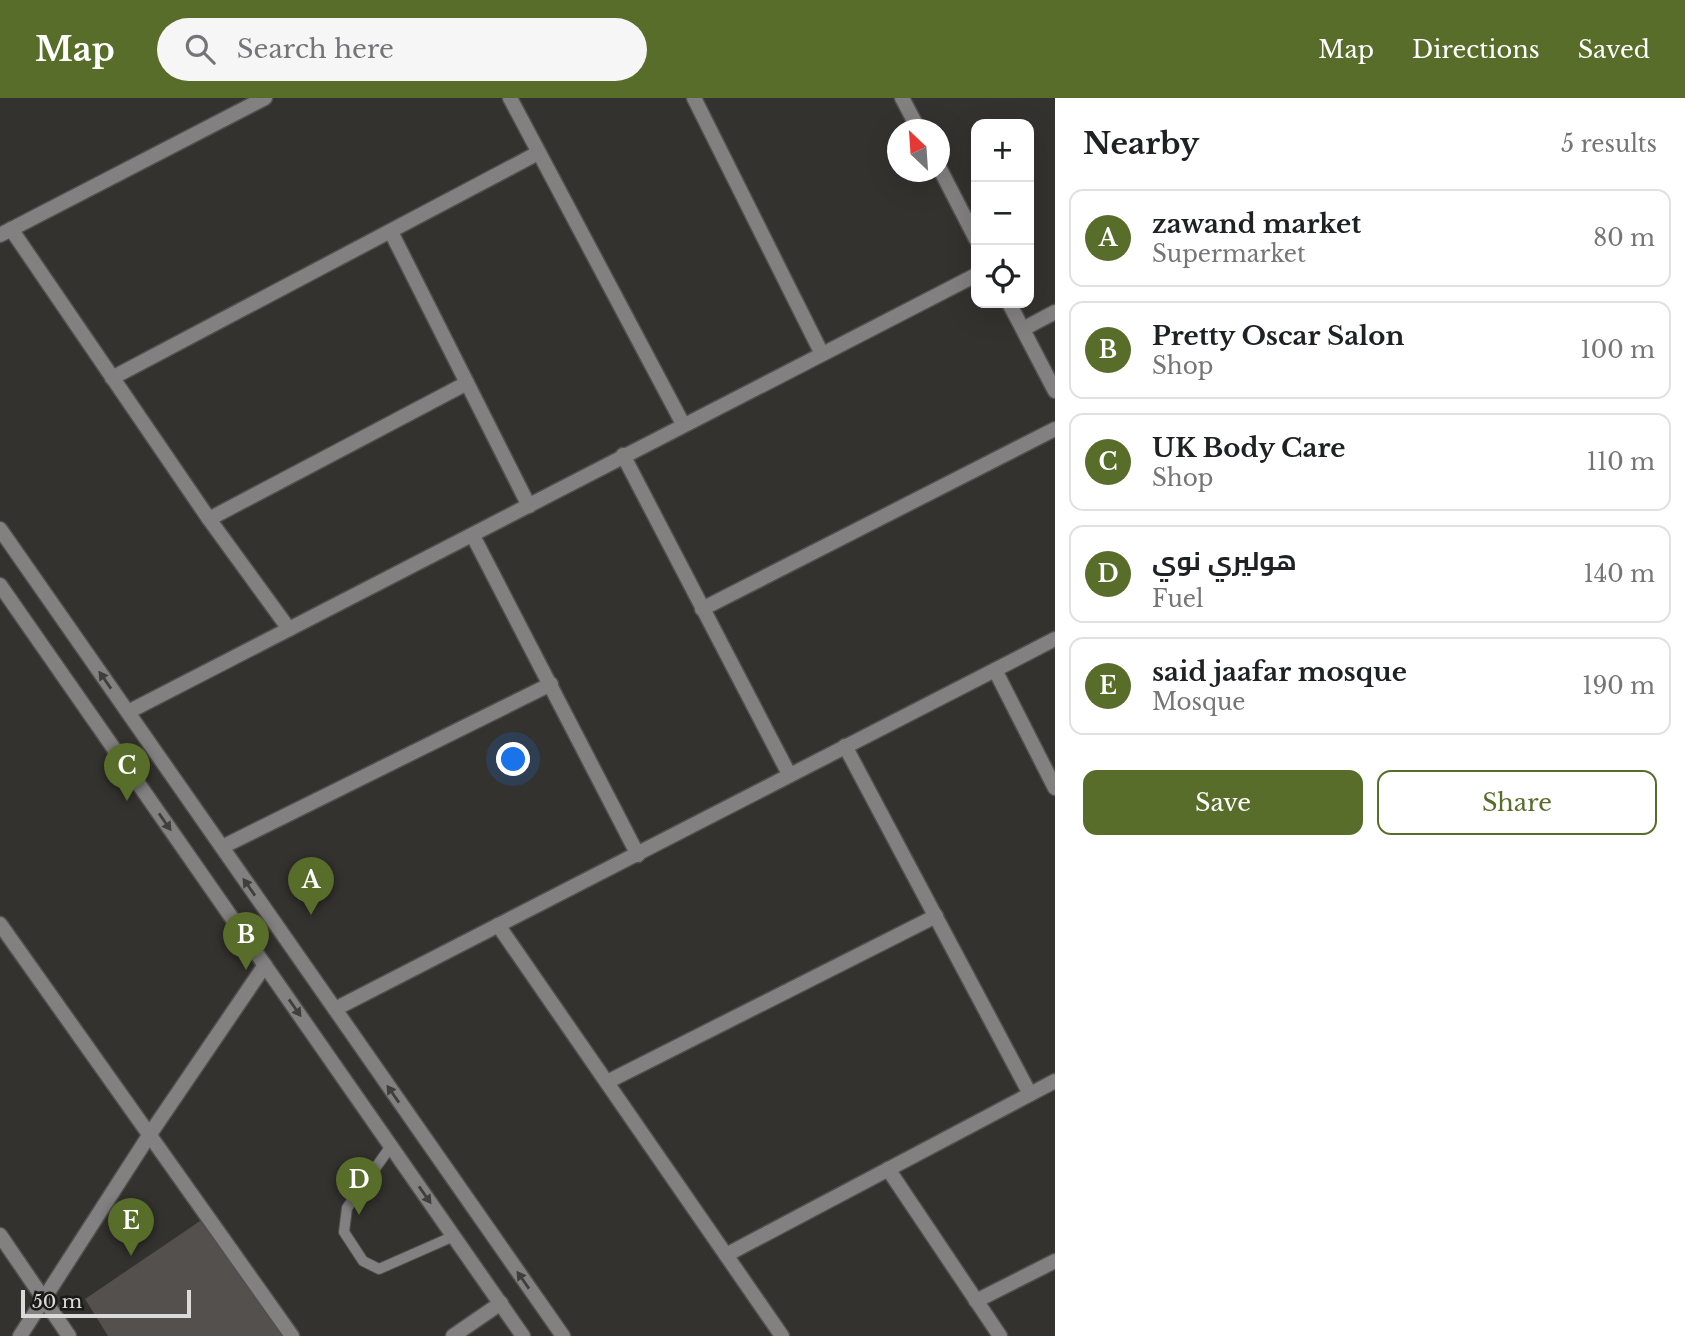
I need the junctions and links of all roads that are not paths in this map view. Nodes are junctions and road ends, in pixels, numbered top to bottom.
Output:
1 (265, 98) edge
2 (510, 98) edge
3 (694, 98) edge
4 (902, 98) edge
5 (913, 119) edge
6 (538, 153) junction
7 (947, 182) edge
8 (971, 229) edge
9 (5, 232) edge
10 (391, 232) junction
11 (971, 278) edge
12 (1012, 308) edge
13 (1055, 312) edge
14 (1023, 329) junction
15 (822, 354) junction
16 (112, 378) junction
17 (467, 383) junction
18 (1055, 391) edge
19 (683, 425) junction
20 (1055, 429) edge
21 (622, 456) junction
22 (529, 506) junction
23 (209, 519) junction
24 (0, 529) edge
25 (473, 536) junction
26 (0, 585) edge
27 (702, 609) junction
28 (289, 629) junction
29 (1055, 639) edge
30 (995, 670) junction
31 (551, 684) junction
32 (128, 712) junction
33 (845, 746) junction
34 (789, 774) junction
35 (1055, 786) edge
36 (222, 847) junction
37 (638, 855) junction
38 (936, 916) junction
39 (0, 924) edge
40 (498, 925) junction
41 (265, 965) junction
42 (335, 1009) junction
43 (1055, 1081) edge
44 (607, 1082) junction
45 (1030, 1094) junction
46 (150, 1134) junction
47 (391, 1146) junction
48 (888, 1169) junction
49 (0, 1235) edge
50 (454, 1236) junction
51 (726, 1255) junction
52 (1055, 1261) edge
53 (45, 1298) junction
54 (976, 1301) junction
55 (500, 1303) junction
56 (20, 1336) edge
57 (69, 1336) edge
58 (292, 1336) edge
59 (453, 1336) edge
60 (523, 1336) edge
61 (563, 1336) edge
62 (782, 1336) edge
63 (1000, 1336) edge

1 - 9 street
2 - 6 street
3 - 15 street
4 - 5 street
6 - 10 street
6 - 19 street
7 - 8 street
9 - 16 street
10 - 16 street
10 - 17 street
11 - 15 street
12 - 14 street
13 - 14 street
14 - 18 street
15 - 19 street
16 - 23 street
17 - 22 street
17 - 23 street
19 - 21 street
20 - 27 street
21 - 22 street
21 - 27 street
22 - 25 street
23 - 28 street
32 -> 24 street
25 - 28 street
25 - 31 street
26 -> 41 street
27 - 34 street
28 - 32 street
29 - 30 street
30 - 33 street
30 - 35 street
31 - 36 street
31 - 37 street
32 - 36 street
33 - 34 street
33 - 38 street
34 - 37 street
42 -> 36 street
37 - 40 street
38 - 44 street
38 - 45 street
39 - 46 street
40 - 42 street
40 - 44 street
41 - 46 street
41 -> 47 street
61 -> 42 street
43 - 45 street
44 - 51 street
45 - 48 street
46 - 53 street
46 - 58 street
47 -> 50 street
47 - 50 lane
48 - 51 street
48 - 54 street
49 - 53 street
50 - 55 street
51 - 62 street
52 - 54 street
53 - 56 street
53 - 57 street
54 - 63 street
55 - 59 street
55 - 60 street

